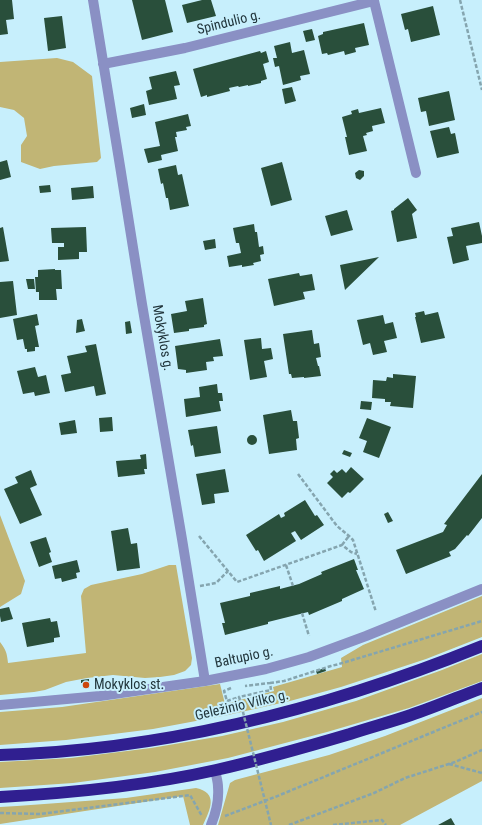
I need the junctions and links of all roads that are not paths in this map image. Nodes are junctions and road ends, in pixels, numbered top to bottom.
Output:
1 (93, 0) edge
2 (103, 64) junction
3 (416, 173) dead end
4 (482, 589) edge
5 (482, 646) edge
6 (205, 681) junction
7 (482, 688) edge
8 (0, 705) edge
9 (0, 755) edge
10 (215, 770) junction
11 (0, 797) edge
12 (210, 821) edge

1 - 2 street, Mokyklos g.
2 - 3 street, Spindulio g.
2 - 6 street, Mokyklos g.
4 - 6 street, Baltupio g.
5 - 9 highway, Geležinio Vilko g.
6 - 8 street, Baltupio g.
7 - 10 highway
10 - 11 highway
10 - 12 street

